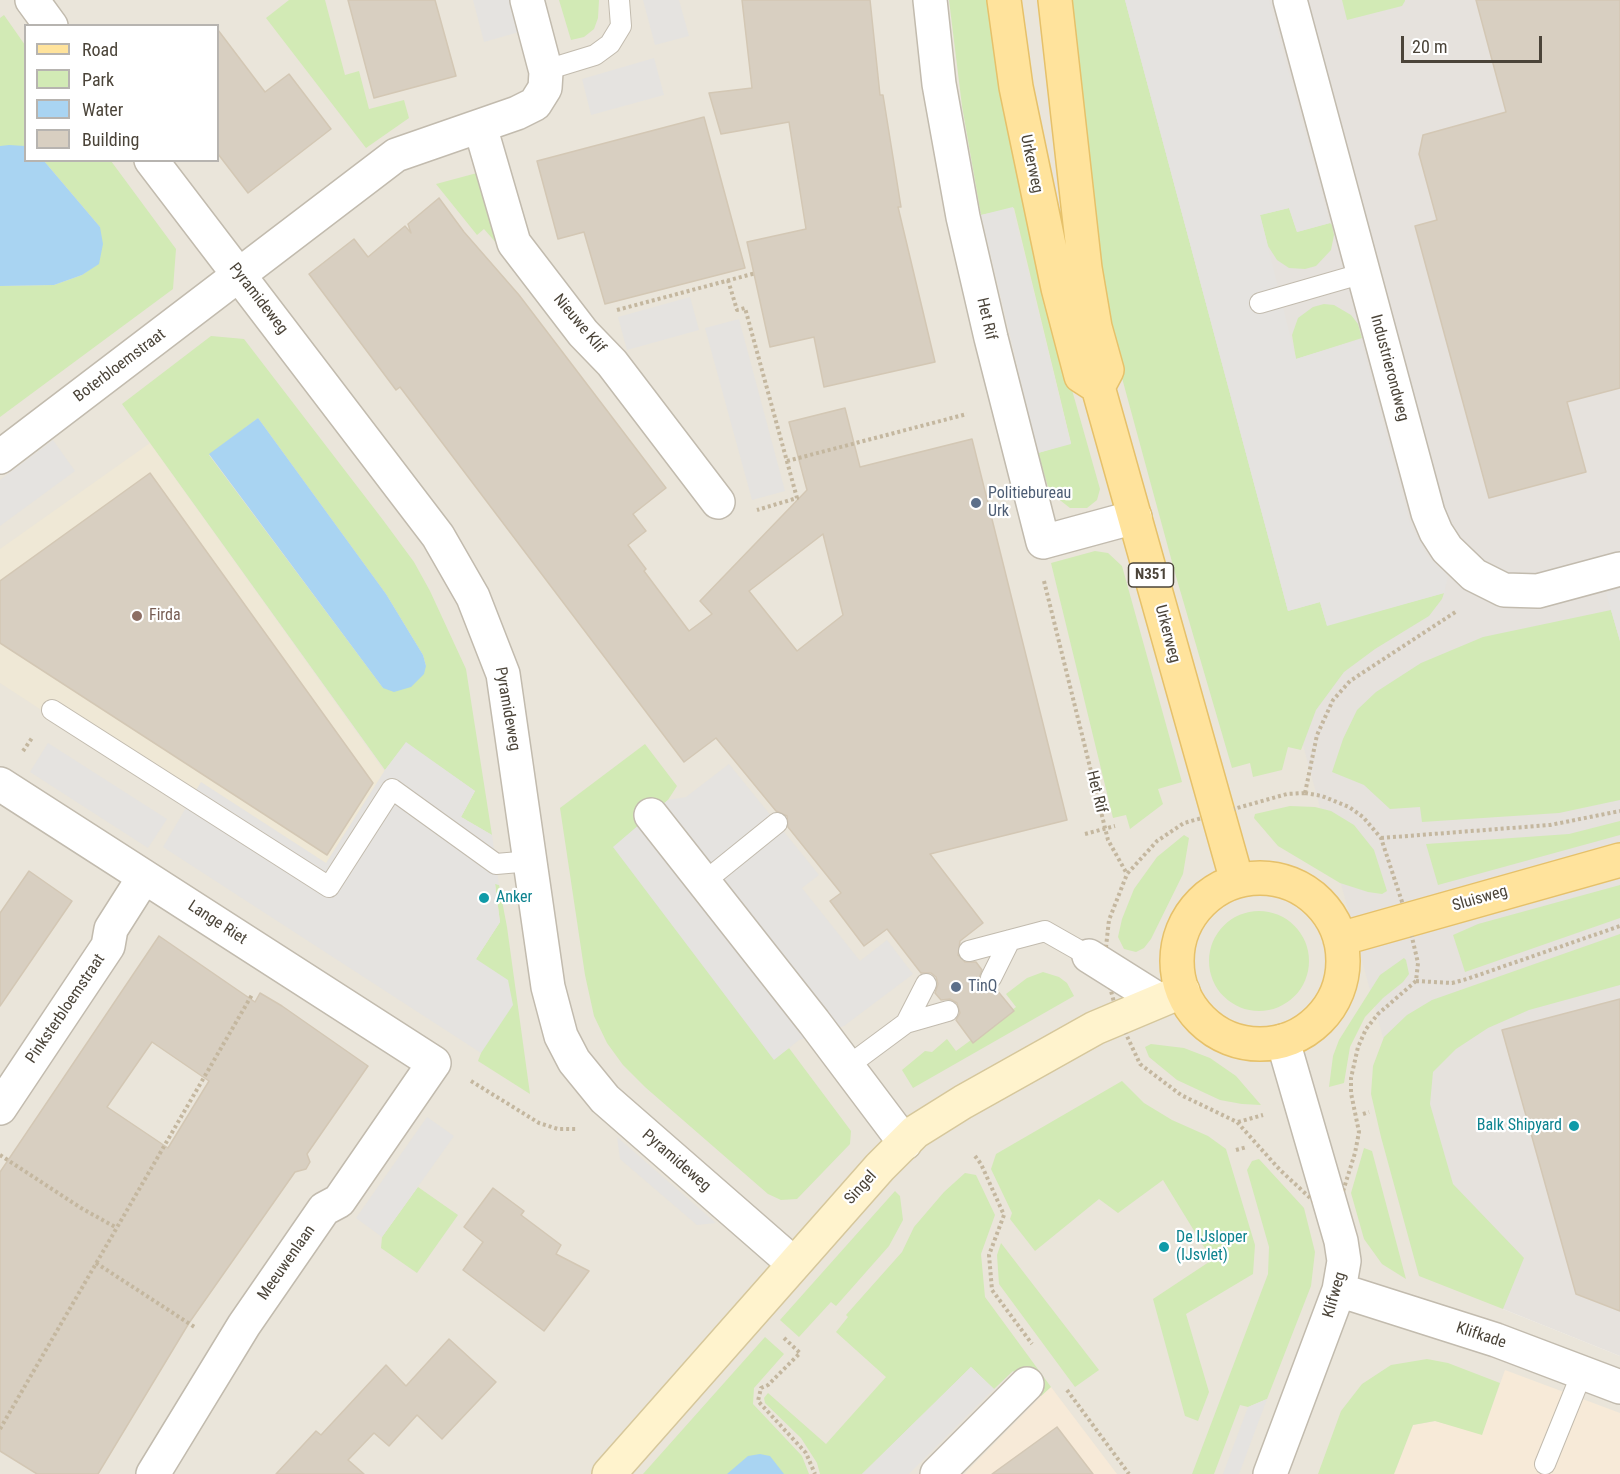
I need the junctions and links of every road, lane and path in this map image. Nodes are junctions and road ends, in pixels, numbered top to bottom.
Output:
1 (32, 0) edge
2 (527, 0) edge
3 (619, 0) edge
4 (930, 0) edge
5 (1004, 0) edge
6 (1055, 0) edge
7 (1290, 0) edge
8 (50, 24) edge
9 (546, 70) junction
10 (480, 126) junction
11 (153, 162) edge
12 (756, 273) dead end
13 (1364, 273) junction
14 (238, 274) junction
15 (728, 280) junction
16 (1260, 303) dead end
17 (610, 312) dead end
18 (1098, 387) junction
19 (965, 414) dead end
20 (0, 457) edge
21 (787, 461) junction
22 (717, 502) joint
23 (1135, 517) junction
24 (1620, 569) edge
25 (1043, 577) dead end
26 (1458, 610) dead end
27 (52, 710) dead end
28 (0, 784) edge
29 (1305, 793) junction
30 (1249, 805) dead end
31 (1620, 810) edge
32 (651, 814) dead end
33 (777, 823) dead end
34 (1184, 823) dead end
35 (1115, 826) dead end
36 (1106, 828) junction
37 (1085, 834) dead end
38 (1381, 838) junction
39 (1620, 860) edge
40 (531, 861) junction
41 (1127, 874) junction
42 (144, 877) junction
43 (1237, 881) junction
44 (704, 882) junction
45 (1399, 890) dead end
46 (1620, 926) edge
47 (1340, 939) junction
48 (1010, 940) junction
49 (1097, 947) junction
50 (1417, 950) dead end
51 (969, 951) dead end
52 (991, 978) dead end
53 (1416, 981) junction
54 (926, 984) dead end
55 (257, 986) dead end
56 (1171, 996) junction
57 (948, 1011) dead end
58 (906, 1023) junction
59 (1283, 1041) junction
60 (1133, 1053) dead end
61 (434, 1063) junction
62 (848, 1066) junction
63 (1351, 1093) dead end
64 (0, 1107) edge
65 (1269, 1114) dead end
66 (626, 1118) junction
67 (1237, 1122) junction
68 (905, 1143) junction
69 (1247, 1147) dead end
70 (1236, 1150) dead end
71 (0, 1155) edge
72 (975, 1156) dead end
73 (1297, 1187) dead end
74 (117, 1228) junction
75 (96, 1263) junction
76 (794, 1264) junction
77 (1339, 1290) junction
78 (198, 1330) dead end
79 (790, 1345) dead end
80 (1038, 1352) dead end
81 (1582, 1373) junction
82 (1027, 1384) dead end
83 (1064, 1387) dead end
84 (1620, 1387) edge
85 (0, 1429) edge
86 (1545, 1464) dead end
87 (153, 1474) edge
88 (609, 1474) edge
89 (815, 1474) edge
90 (937, 1474) edge
91 (1129, 1474) edge
92 (1270, 1474) edge

1 - 8 street
2 - 9 street
3 - 9 lane
4 - 23 street, Het Rif
5 - 18 main road, Urkerweg / N351
6 - 18 main road, Urkerweg / N351
7 - 13 street, Industrierondweg
9 - 10 street
10 - 14 street
10 - 22 street, Nieuwe Klif
11 - 14 street, Pyramideweg
12 - 15 path
13 - 16 lane
13 - 24 street, Industrierondweg
14 - 20 street, Boterbloemstraat
14 - 40 street, Pyramideweg
15 - 17 path
15 - 21 path
18 - 23 main road, Urkerweg / N351
19 - 21 path
21 - 22 path
23 - 43 main road, Urkerweg / N351
25 - 36 path, Het Rif
26 - 29 path
27 - 40 lane
28 - 42 street, Lange Riet
29 - 30 path
29 - 38 path
31 - 38 path
32 - 44 street
33 - 44 lane
34 - 41 path
35 - 36 path
36 - 37 path
36 - 41 path, Het Rif
38 - 45 path
39 - 47 main road, Sluisweg
40 - 66 street, Pyramideweg
41 - 49 path
42 - 61 street, Lange Riet
42 - 64 street, Pinksterbloemstraat
43 - 47 main road
43 - 56 main road
44 - 62 street
46 - 53 path
47 - 59 main road
48 - 49 lane
48 - 51 lane
48 - 52 lane
49 - 56 street
50 - 53 path
53 - 63 path
54 - 58 lane
55 - 74 path
56 - 59 main road
56 - 68 main road, Singel
57 - 58 lane
58 - 62 lane
59 - 77 street, Klifweg
60 - 67 path
61 - 66 path
61 - 87 street, Meeuwenlaan
62 - 68 street
65 - 67 path
66 - 76 street, Pyramideweg
67 - 73 path
68 - 76 main road, Singel
69 - 70 path
71 - 74 path
72 - 80 path
74 - 75 path
75 - 78 path
75 - 85 path
76 - 88 main road, Singel
77 - 81 street, Klifkade
77 - 92 street, Klifweg
79 - 89 path
81 - 84 street, Klifkade
81 - 86 lane
82 - 90 street
83 - 91 path

